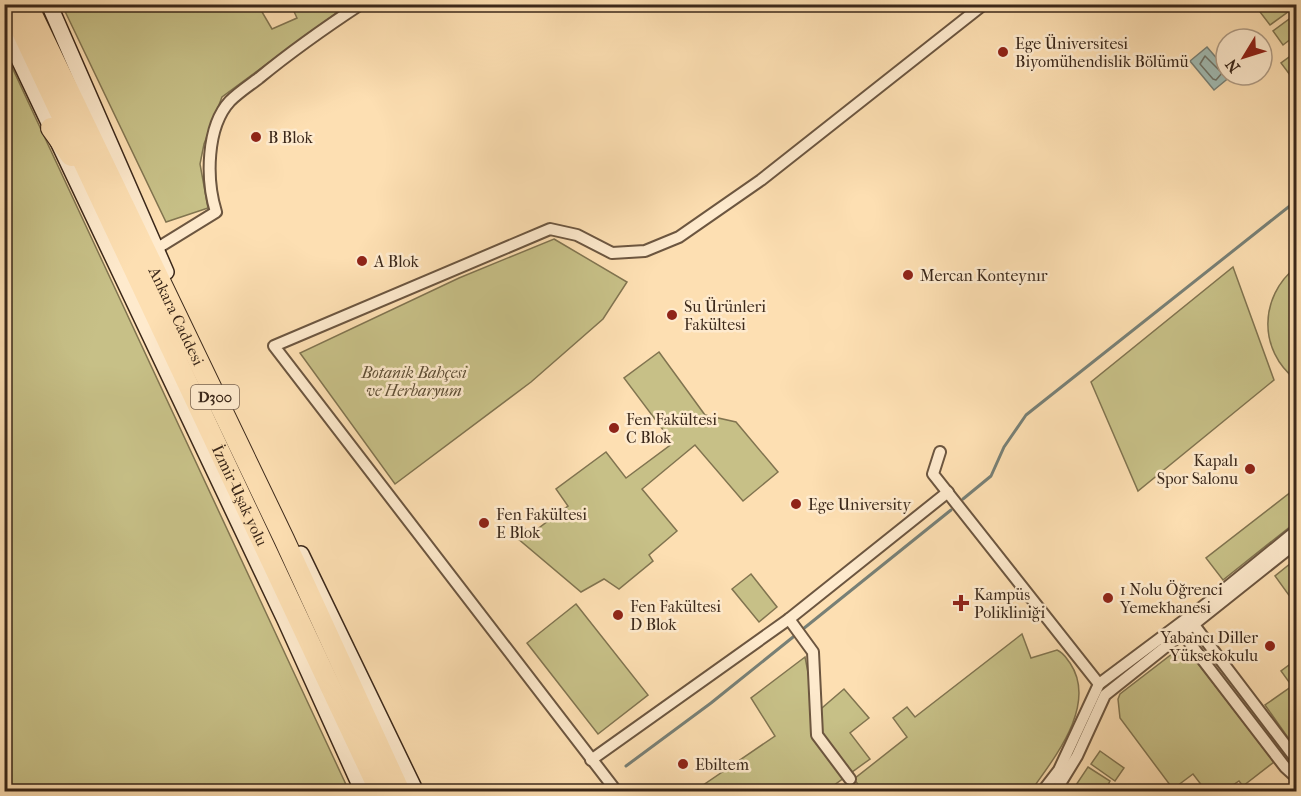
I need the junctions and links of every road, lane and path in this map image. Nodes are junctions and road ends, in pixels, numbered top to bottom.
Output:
1 (9, 4) edge
2 (27, 4) edge
3 (40, 4) edge
4 (49, 4) edge
5 (361, 4) edge
6 (984, 4) edge
7 (4, 28) edge
8 (80, 118) junction
9 (51, 128) junction
10 (102, 200) junction
11 (156, 249) junction
12 (940, 452) dead end
13 (948, 492) junction
14 (1296, 531) edge
15 (259, 533) junction
16 (284, 539) junction
17 (1296, 543) edge
18 (316, 584) junction
19 (789, 619) junction
20 (285, 620) junction
21 (1191, 622) junction
22 (1180, 630) junction
23 (1099, 684) junction
24 (1107, 694) junction
25 (591, 759) junction
26 (1296, 759) edge
27 (1296, 777) edge
28 (850, 779) dead end
29 (363, 792) edge
30 (380, 792) edge
31 (400, 792) edge
32 (416, 792) edge
33 (616, 792) edge
34 (1042, 792) edge
35 (1055, 792) edge

1 - 10 highway, D300
2 - 8 highway, Ankara Caddesi / D300
3 - 8 highway
4 - 11 main road, Ankara Caddesi
5 - 11 street
6 - 25 street
7 - 9 main road, Ankara Caddesi
8 - 16 highway, Ankara Caddesi / D300
9 - 10 highway
9 - 20 main road, Ankara Caddesi
10 - 15 highway, İzmir-Uşak yolu / D300
11 - 18 main road, Ankara Caddesi
12 - 13 street
13 - 19 street
13 - 23 street
14 - 21 street
15 - 20 highway
15 - 30 highway, İzmir-Uşak yolu / D300
16 - 18 highway
16 - 31 highway, Ankara Caddesi / D300
17 - 21 street
18 - 32 main road, Ankara Caddesi
19 - 25 street
19 - 28 street
20 - 29 main road, Ankara Caddesi
21 - 22 street
21 - 26 street
22 - 23 street
22 - 24 street
22 - 27 street
23 - 24 street
23 - 34 street
24 - 35 street
25 - 33 street

